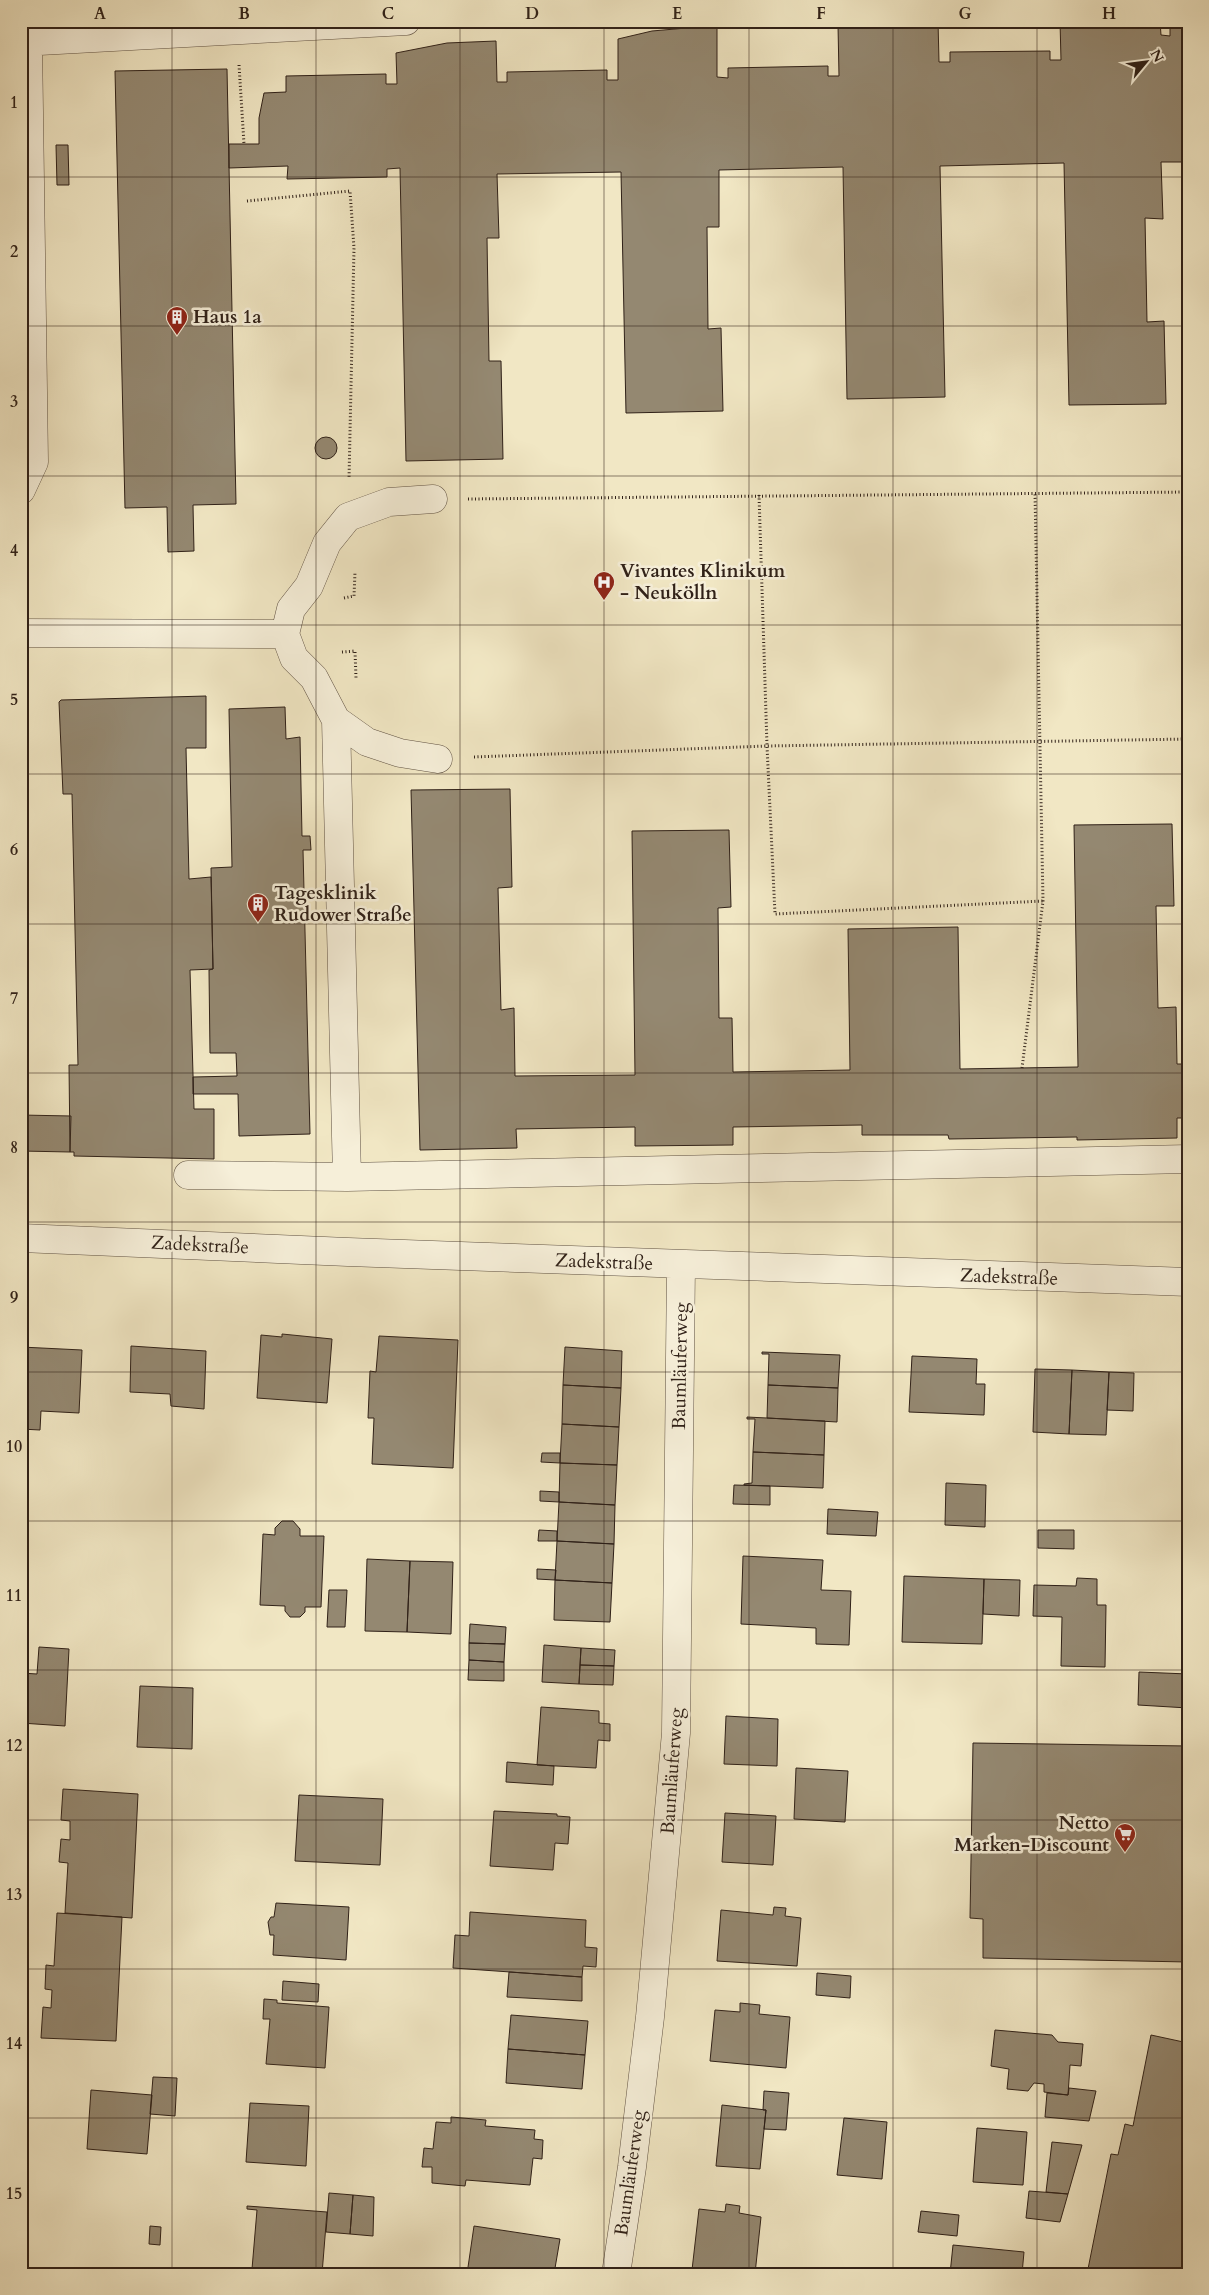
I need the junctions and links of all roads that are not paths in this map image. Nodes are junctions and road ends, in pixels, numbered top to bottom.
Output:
1 (406, 21) edge
2 (25, 42) edge
3 (25, 120) edge
4 (21, 490) edge
5 (433, 499) road end
6 (21, 633) edge
7 (285, 634) junction
8 (336, 720) junction
9 (438, 759) road end
10 (1188, 1159) edge
11 (188, 1175) dead end
12 (347, 1177) junction
13 (21, 1238) edge
14 (681, 1264) junction
15 (1188, 1282) edge
16 (616, 2274) edge

1 - 2 street
2 - 3 street
3 - 4 street
5 - 7 street
6 - 7 street
7 - 8 street
8 - 9 street
8 - 12 street
10 - 12 street
11 - 12 street
13 - 14 street, Zadekstraße
14 - 15 street, Zadekstraße
14 - 16 street, Baumläuferweg

